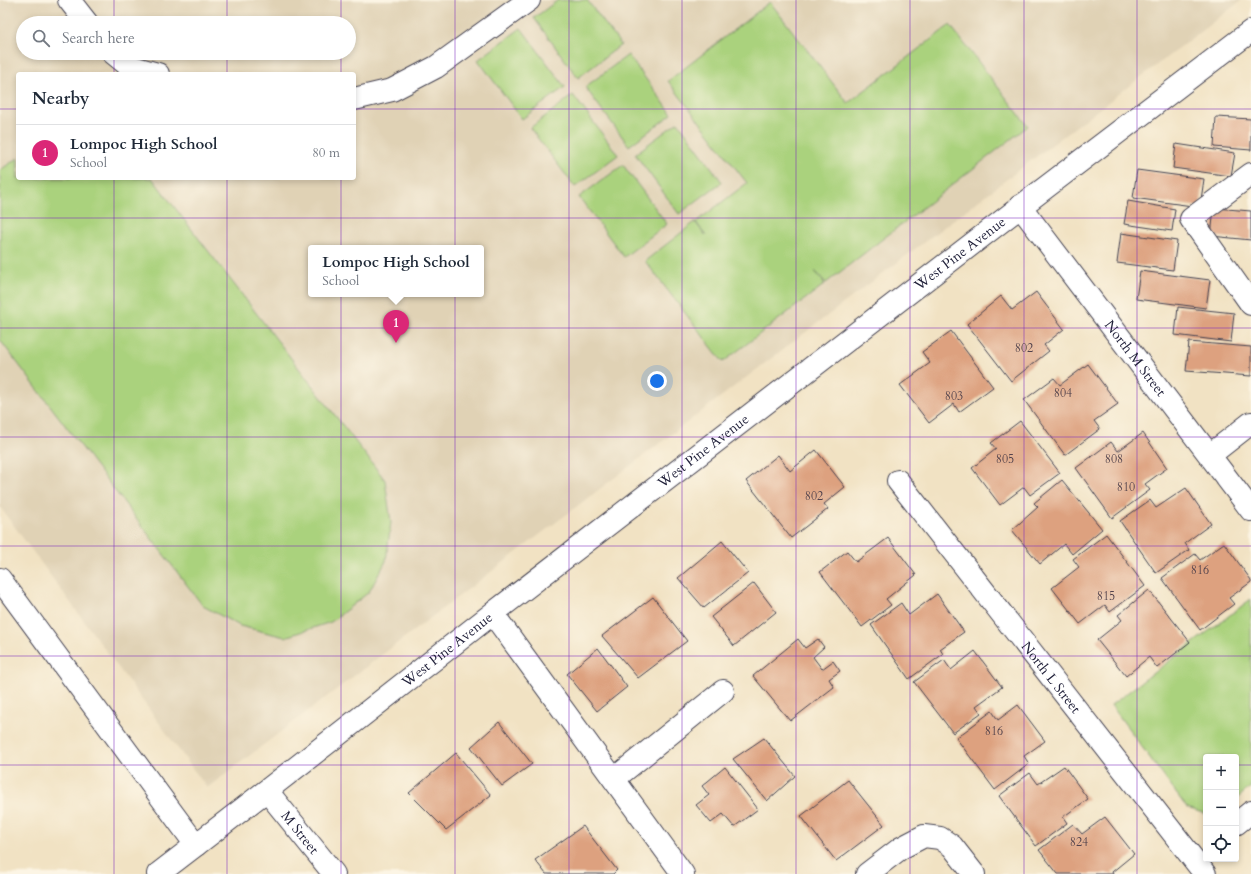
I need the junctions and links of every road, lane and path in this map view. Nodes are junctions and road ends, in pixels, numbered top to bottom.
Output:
1 (69, 0) edge
2 (529, 0) edge
3 (82, 16) edge
4 (1251, 31) edge
5 (122, 60) edge
6 (151, 72) edge
7 (356, 99) edge
8 (1251, 174) edge
9 (1020, 206) junction
10 (1251, 304) edge
11 (1251, 423) edge
12 (1210, 455) junction
13 (898, 481) dead end
14 (1251, 510) edge
15 (0, 579) edge
16 (493, 614) junction
17 (723, 691) dead end
18 (614, 780) junction
19 (267, 791) junction
20 (1251, 812) edge
21 (1239, 822) edge
22 (196, 845) junction
23 (1201, 860) edge
24 (158, 874) edge
25 (334, 874) edge
26 (683, 874) edge
27 (867, 874) edge
28 (974, 874) edge

1 - 3 street
2 - 7 street
4 - 9 street, West Pine Avenue
5 - 6 street
8 - 10 street
9 - 12 street, North M Street
9 - 16 street, West Pine Avenue
11 - 12 street
12 - 14 street, North M Street
13 - 23 street, North L Street
15 - 22 street
16 - 18 street
16 - 19 street, West Pine Avenue
17 - 18 street
18 - 26 street
19 - 22 street, West Pine Avenue
19 - 25 street, M Street
20 - 21 street
22 - 24 street, West Pine Avenue
27 - 28 street

